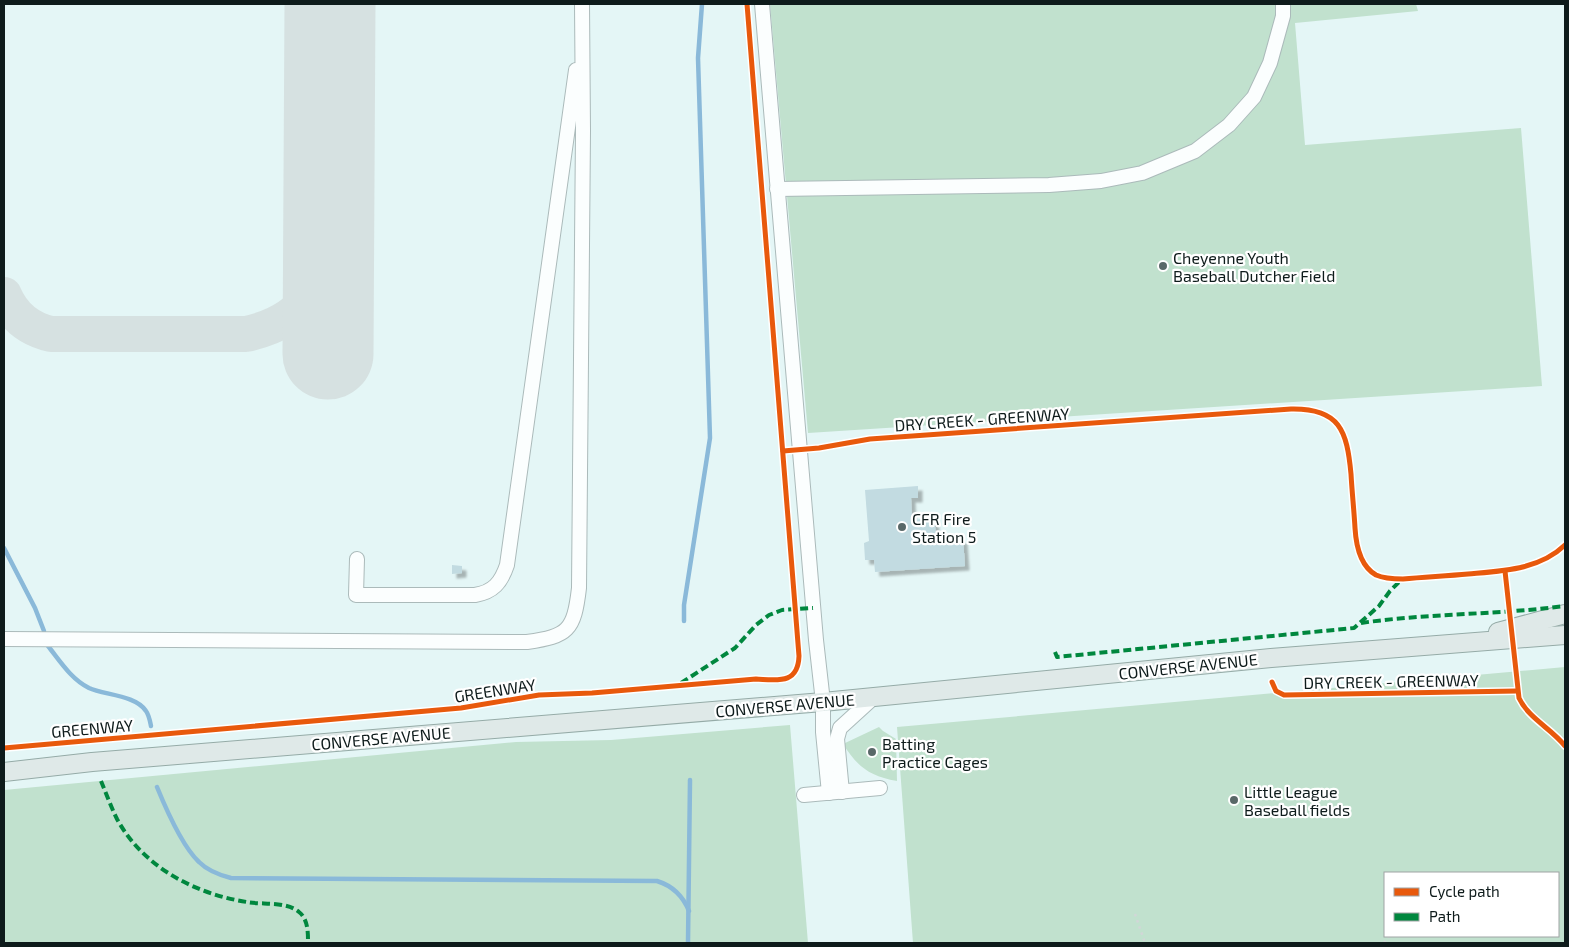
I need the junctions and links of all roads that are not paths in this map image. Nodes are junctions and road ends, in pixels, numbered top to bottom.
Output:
1 (582, 4) edge
2 (762, 4) edge
3 (1283, 4) edge
4 (582, 25) junction
5 (777, 189) junction
6 (358, 558) dead end
7 (1565, 614) edge
8 (1565, 635) edge
9 (4, 639) edge
10 (1457, 643) junction
11 (874, 697) junction
12 (823, 702) junction
13 (4, 772) edge
14 (880, 788) dead end
15 (835, 792) junction
16 (804, 795) dead end

1 - 4 lane
2 - 5 lane
3 - 5 lane
4 - 6 lane
4 - 9 lane
5 - 12 lane
7 - 10 main road
8 - 10 main road, CONVERSE AVENUE
10 - 11 main road, CONVERSE AVENUE
11 - 12 main road, CONVERSE AVENUE
11 - 15 lane
12 - 13 main road, CONVERSE AVENUE
12 - 15 lane
14 - 15 lane
15 - 16 lane

